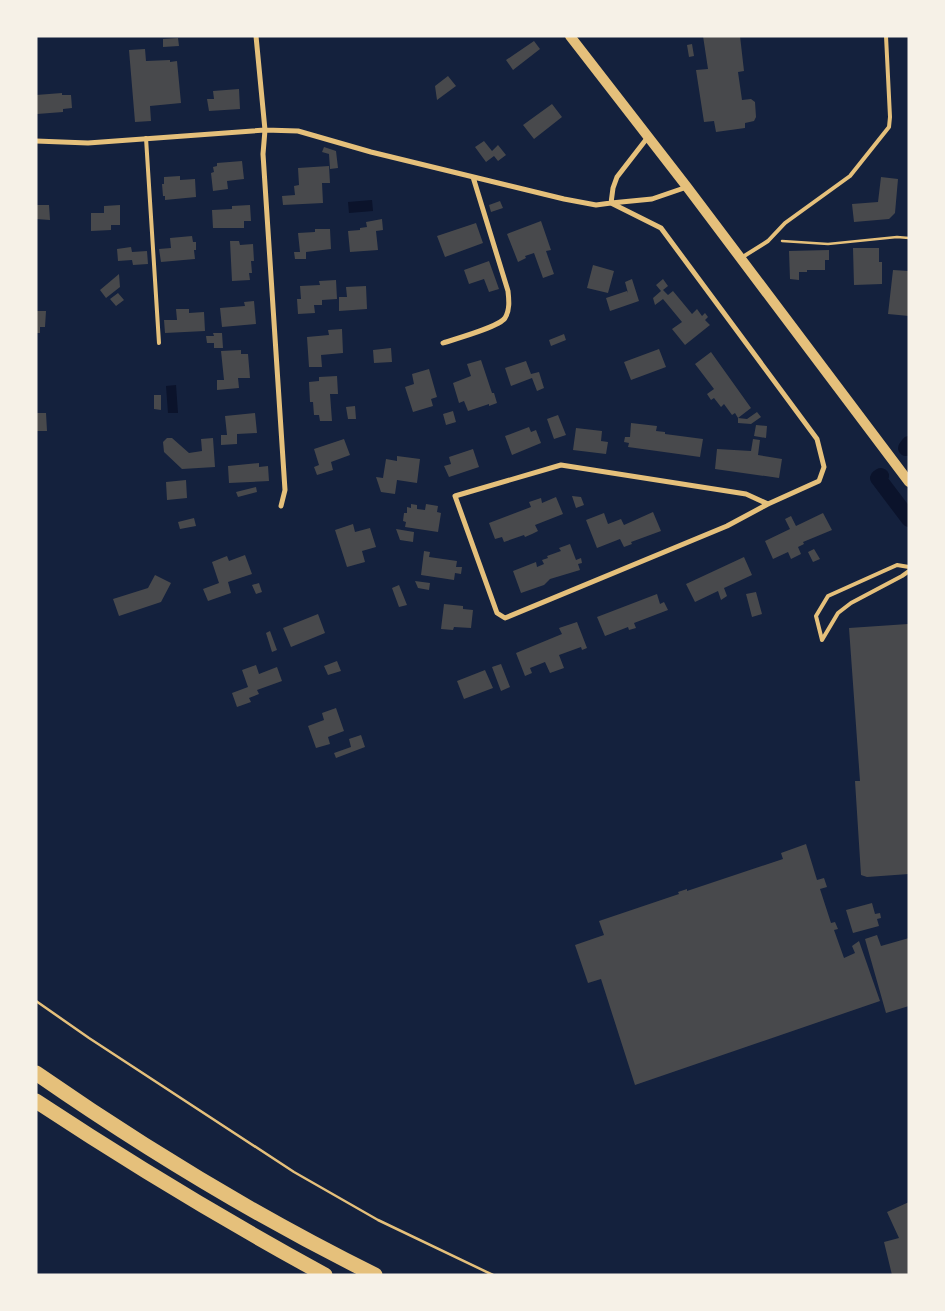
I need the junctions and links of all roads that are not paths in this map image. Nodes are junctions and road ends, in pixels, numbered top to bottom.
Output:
1 (256, 36) edge
2 (570, 36) edge
3 (886, 36) edge
4 (265, 130) junction
5 (648, 137) junction
6 (146, 138) junction
7 (36, 141) edge
8 (473, 178) junction
9 (688, 187) junction
10 (611, 203) junction
11 (740, 258) junction
12 (159, 343) dead end
13 (443, 343) dead end
14 (909, 482) edge
15 (768, 504) junction
16 (281, 506) dead end
17 (909, 567) edge
18 (909, 571) edge
19 (36, 1073) edge
20 (36, 1101) edge
21 (325, 1275) edge
22 (375, 1275) edge

1 - 4 street
2 - 5 main road
3 - 11 lane
4 - 6 street
4 - 8 street
4 - 16 street
5 - 9 main road
5 - 10 street
6 - 7 street
6 - 12 lane
8 - 10 street
8 - 13 street
9 - 10 street
9 - 11 main road
10 - 15 street
11 - 14 main road
15 - 15 street
17 - 18 lane
19 - 22 highway
20 - 21 highway

